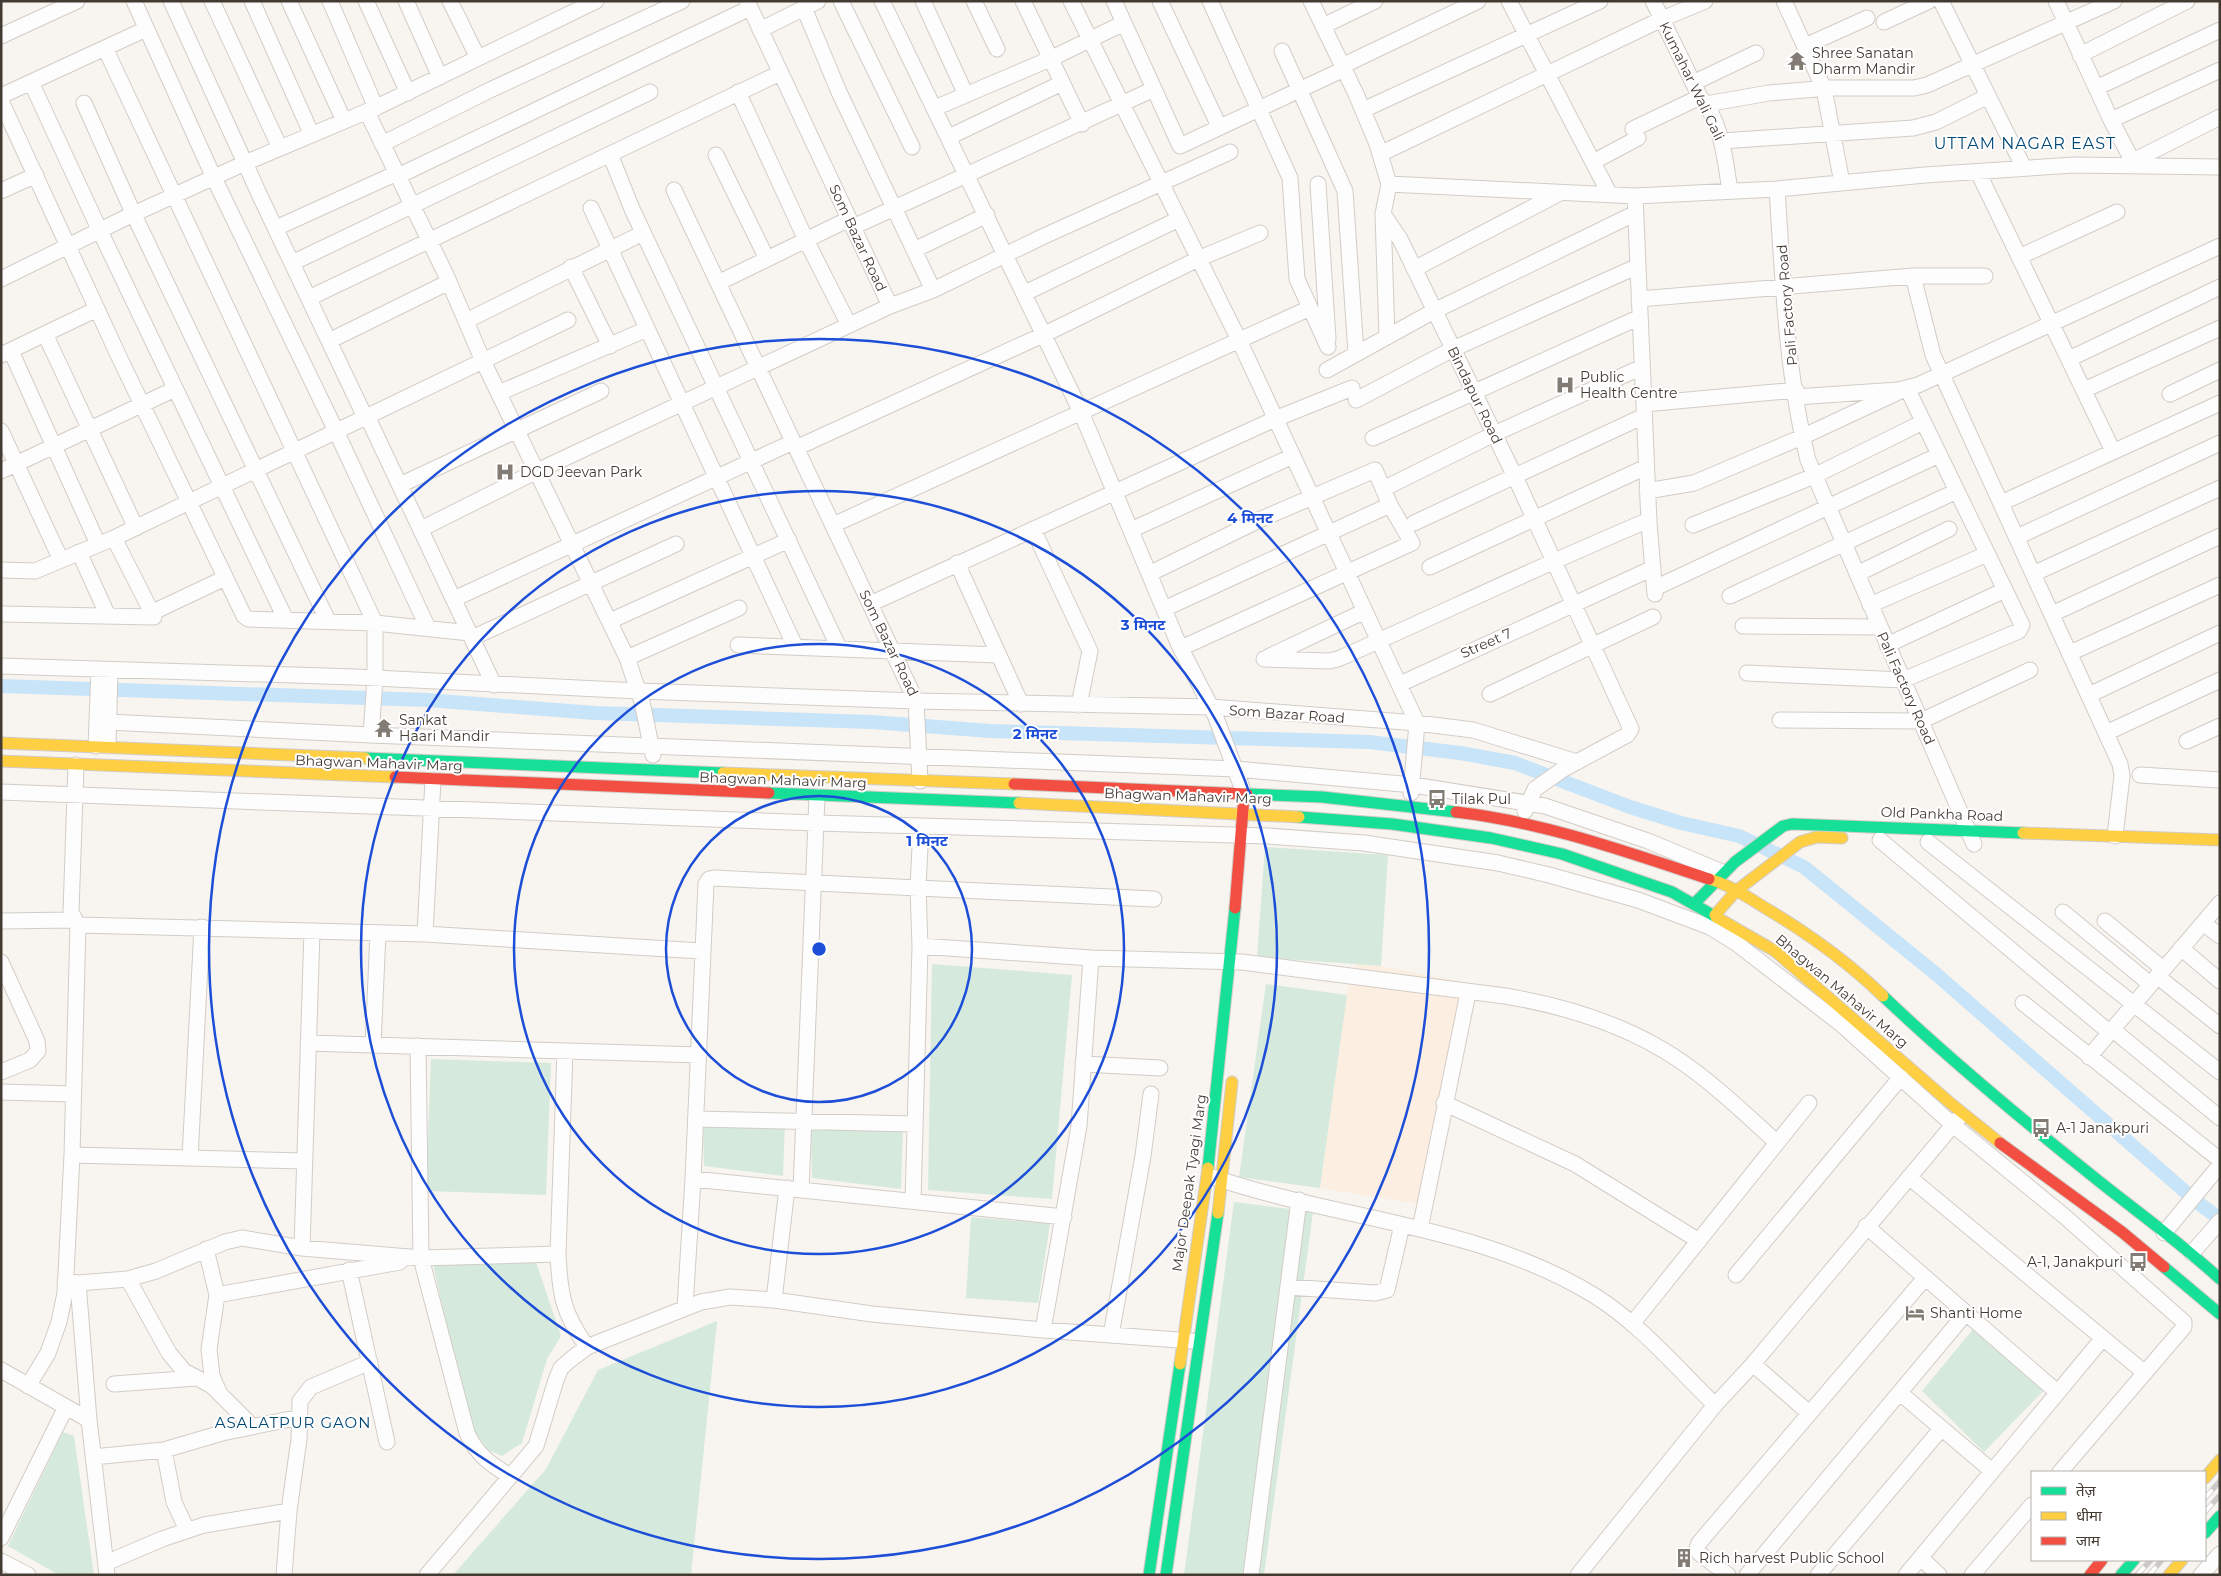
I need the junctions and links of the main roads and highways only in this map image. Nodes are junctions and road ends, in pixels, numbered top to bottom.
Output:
1 (1, 743) edge
2 (1, 761) edge
3 (1250, 793) junction
4 (1250, 813) junction
5 (1853, 839) dead end
6 (1875, 840) road end
7 (2220, 840) edge
8 (1899, 841) dead end
9 (1923, 842) road end
10 (1946, 843) dead end
11 (1718, 876) junction
12 (1249, 882) dead end
13 (1736, 891) junction
14 (1672, 892) junction
15 (1694, 904) junction
16 (1664, 909) road end
17 (1715, 915) junction
18 (1244, 936) dead end
19 (1233, 1067) dead end
20 (1214, 1177) junction
21 (2219, 1277) edge
22 (2220, 1314) edge
23 (2220, 1460) edge
24 (2206, 1477) edge
25 (2220, 1516) edge
26 (2206, 1532) edge
27 (2101, 1561) edge
28 (2133, 1561) edge
29 (2181, 1561) edge
30 (1149, 1575) edge
31 (1166, 1575) edge
32 (2090, 1575) edge
33 (2121, 1575) edge
34 (2169, 1575) edge

1 - 3 main road, Bhagwan Mahavir Marg
2 - 4 main road, Bhagwan Mahavir Marg
3 - 4 main road, Major Deepak Tyagi Marg
3 - 11 main road, Bhagwan Mahavir Marg
4 - 14 main road, Bhagwan Mahavir Marg
4 - 20 main road, Major Deepak Tyagi Marg
5 - 13 main road
6 - 8 main road, Old Pankha Road
7 - 11 main road, Old Pankha Road
9 - 10 main road, Old Pankha Road
11 - 13 main road, Bhagwan Mahavir Marg
11 - 15 main road, Old Pankha Road
12 - 18 main road
13 - 17 main road
13 - 21 main road, Bhagwan Mahavir Marg
14 - 15 main road, Bhagwan Mahavir Marg
14 - 16 main road
15 - 17 main road, Bhagwan Mahavir Marg
17 - 22 main road, Bhagwan Mahavir Marg
19 - 20 main road, Major Deepak Tyagi Marg
20 - 30 main road, Major Deepak Tyagi Marg
20 - 31 main road, Major Deepak Tyagi Marg
23 - 24 main road
25 - 26 main road
27 - 32 main road
28 - 33 main road
29 - 34 main road

